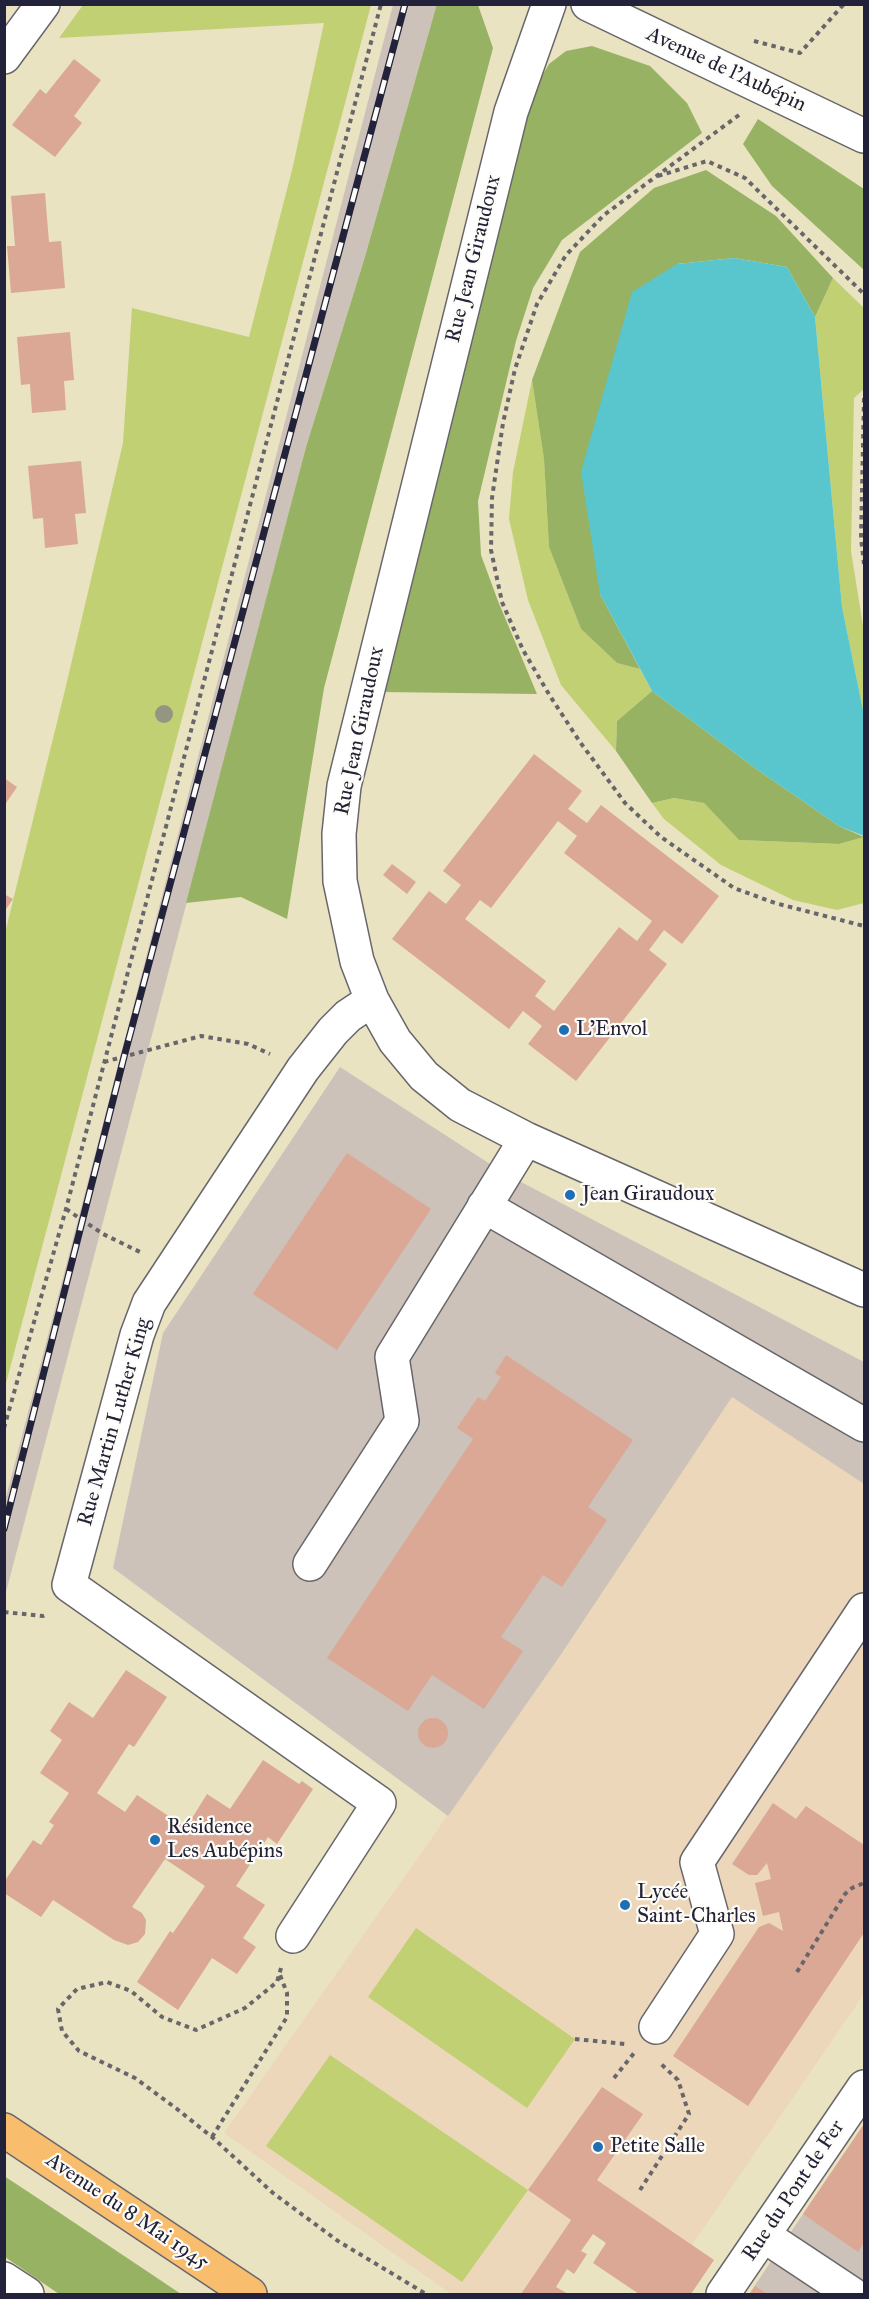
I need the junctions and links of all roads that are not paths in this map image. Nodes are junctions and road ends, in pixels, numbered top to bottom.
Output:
1 (44, 4) edge
2 (549, 4) edge
3 (588, 4) edge
4 (4, 57) edge
5 (864, 136) edge
6 (372, 1000) junction
7 (526, 1139) junction
8 (483, 1206) junction
9 (864, 1290) edge
10 (864, 1425) edge
11 (310, 1564) dead end
12 (864, 1610) edge
13 (293, 1936) road end
14 (643, 2036) road end
15 (864, 2087) edge
16 (4, 2130) edge
17 (764, 2235) junction
18 (4, 2279) edge
19 (27, 2295) edge
20 (250, 2295) edge
21 (723, 2295) edge
22 (852, 2295) edge

1 - 4 street
2 - 6 street, Rue Jean Giraudoux
3 - 5 street, Avenue de l'Aubépin
6 - 7 street, Rue Jean Giraudoux
6 - 13 street, Rue Martin Luther King
7 - 8 street
7 - 9 street, Rue Jean Giraudoux
8 - 10 street
8 - 11 street
12 - 14 street
15 - 17 street, Rue du Pont de Fer
16 - 20 main road, Avenue du 8 Mai 1945
17 - 21 street, Rue du Pont de Fer
17 - 22 street
18 - 19 street

